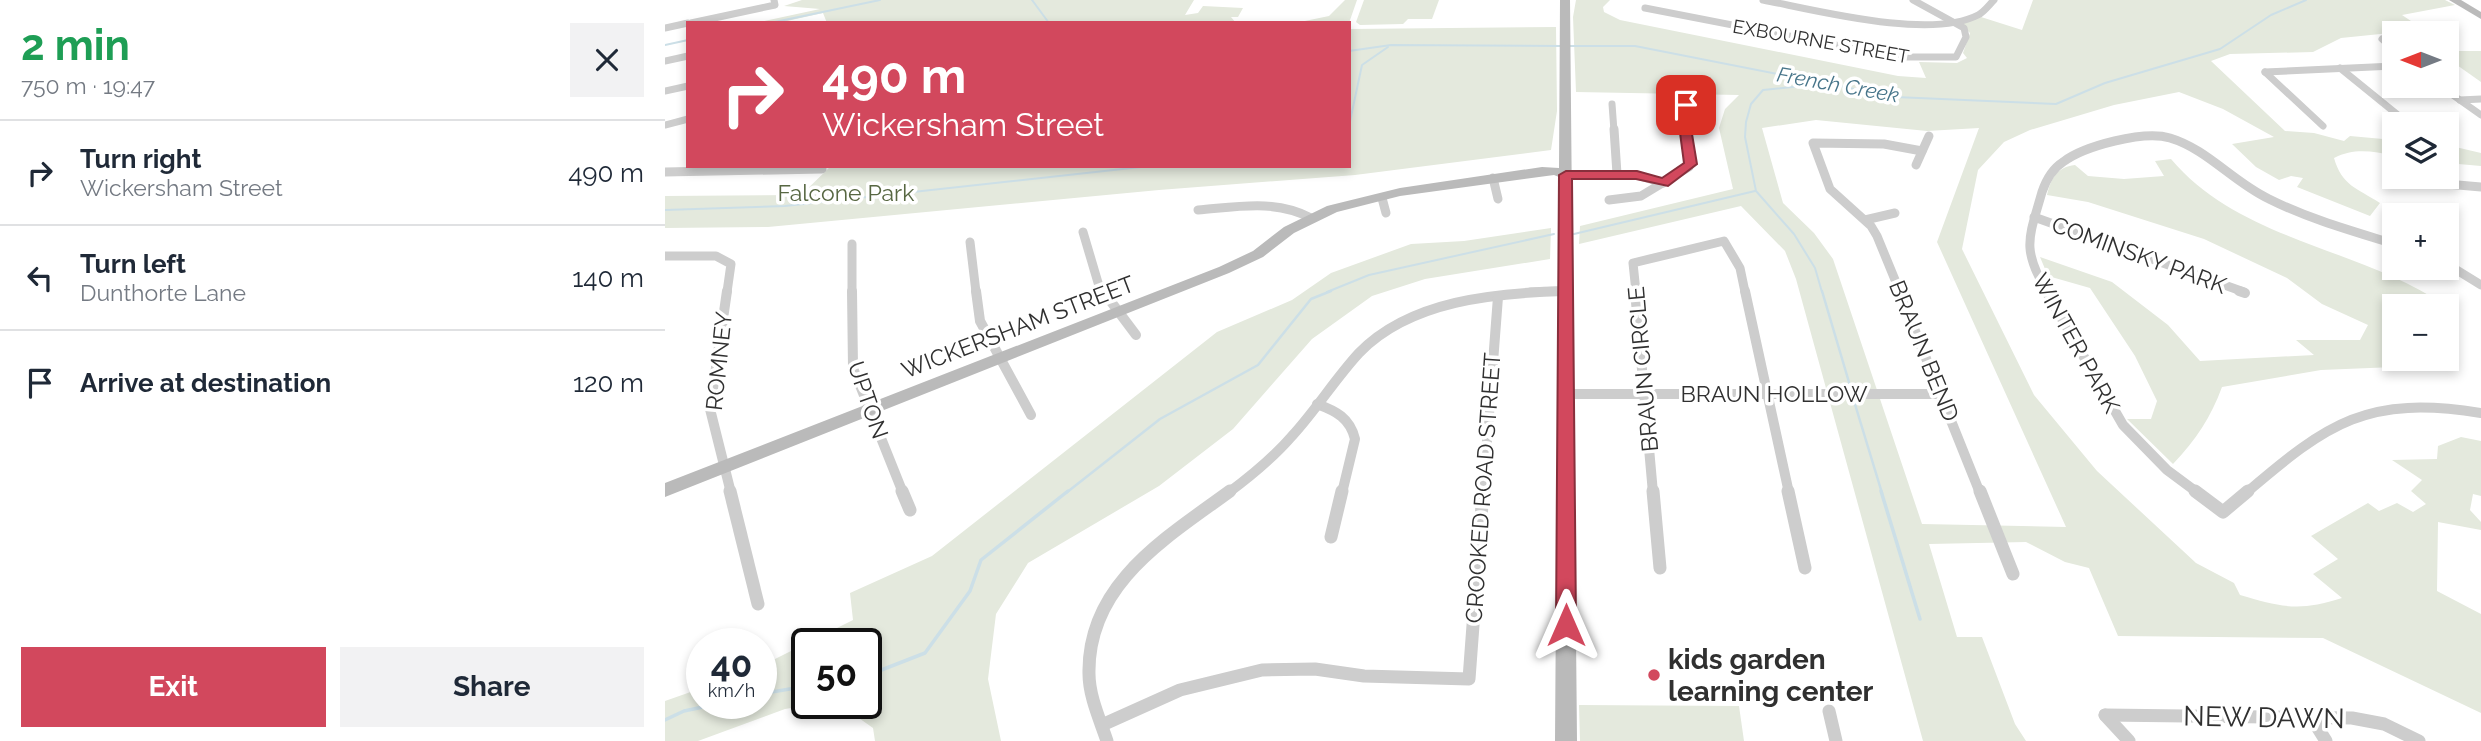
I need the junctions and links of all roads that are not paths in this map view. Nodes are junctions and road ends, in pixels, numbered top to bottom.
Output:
1 (1565, 0) edge
2 (1653, 0) edge
3 (1763, 0) edge
4 (1913, 0) edge
5 (1994, 0) edge
6 (2454, 0) edge
7 (774, 3) edge
8 (2481, 16) edge
9 (698, 21) edge
10 (1955, 21) junction
11 (686, 24) edge
12 (665, 28) edge
13 (686, 56) edge
14 (665, 61) edge
15 (2382, 66) edge
16 (2340, 68) junction
17 (686, 86) edge
18 (665, 91) edge
19 (2457, 98) edge
20 (2481, 99) edge
21 (2460, 100) junction
22 (1612, 104) dead end
23 (1686, 105) dead end
24 (2394, 112) edge
25 (2481, 115) edge
26 (686, 120) edge
27 (665, 125) edge
28 (2323, 126) dead end
29 (1929, 136) dead end
30 (1922, 151) junction
31 (1916, 165) dead end
32 (693, 168) edge
33 (804, 168) edge
34 (822, 169) dead end
35 (665, 172) edge
36 (1617, 174) junction
37 (1566, 175) junction
38 (1663, 183) junction
39 (2459, 185) edge
40 (2481, 187) edge
41 (1609, 200) dead end
42 (1198, 210) dead end
43 (1895, 213) dead end
44 (1311, 218) junction
45 (2034, 218) junction
46 (1865, 220) junction
47 (1083, 232) dead end
48 (2382, 240) edge
49 (970, 242) dead end
50 (852, 244) dead end
51 (665, 256) edge
52 (2459, 271) edge
53 (2481, 285) edge
54 (1565, 291) junction
55 (2245, 293) dead end
56 (1497, 297) junction
57 (1118, 312) junction
58 (1136, 335) dead end
59 (999, 358) junction
60 (1566, 394) junction
61 (1645, 394) junction
62 (1767, 394) junction
63 (1941, 394) junction
64 (1317, 404) junction
65 (869, 409) junction
66 (2481, 413) edge
67 (1031, 415) dead end
68 (723, 467) junction
69 (665, 490) edge
70 (910, 510) dead end
71 (1331, 537) dead end
72 (1660, 568) dead end
73 (1805, 568) dead end
74 (2013, 573) dead end
75 (758, 604) dead end
76 (1829, 710) dead end
77 (2311, 717) junction
78 (1102, 726) junction
79 (1107, 741) edge
80 (1566, 741) edge
81 (1836, 741) edge
82 (2129, 741) edge
83 (2326, 741) edge
84 (2419, 741) edge

1 - 37 main road
2 - 10 street, EXBOURNE STREET
3 - 10 street
4 - 10 street
5 - 10 street
6 - 8 main road
7 - 9 street
11 - 12 street
13 - 14 street
15 - 16 street
16 - 24 street
16 - 28 street
17 - 18 street
19 - 21 street
20 - 21 street
21 - 25 street
22 - 36 street
23 - 38 street
26 - 27 street
29 - 30 street
30 - 31 street
30 - 46 street, BRAUN BEND
32 - 35 street
33 - 34 street
36 - 37 street, WICKERSHAM STREET
36 - 38 street, WICKERSHAM STREET
37 - 44 main road, WICKERSHAM STREET
37 - 54 main road
38 - 41 street
39 - 40 street
42 - 44 street
43 - 46 street
44 - 57 main road, WICKERSHAM STREET
45 - 48 street, WINTER PARK
45 - 55 street, COMINSKY PARK
45 - 66 street, WINTER PARK
46 - 63 street, BRAUN BEND
47 - 57 street
49 - 59 street
50 - 65 street, UPTON
51 - 68 street, ROMNEY
52 - 53 street
54 - 56 street
54 - 60 main road
56 - 64 street
56 - 78 street, CROOKED ROAD STREET
57 - 58 street
57 - 59 main road, WICKERSHAM STREET
59 - 65 main road, WICKERSHAM STREET
59 - 67 street
60 - 61 street, BRAUN HOLLOW
60 - 80 main road
61 - 62 street, BRAUN HOLLOW
61 - 62 street, BRAUN CIRCLE
61 - 72 street, BRAUN CIRCLE
62 - 63 street, BRAUN HOLLOW
62 - 73 street
63 - 74 street, BRAUN BEND
64 - 71 street
64 - 78 street
65 - 68 main road, WICKERSHAM STREET
65 - 70 street, UPTON
68 - 69 main road, WICKERSHAM STREET
68 - 75 street, ROMNEY
76 - 81 street
77 - 82 street, NEW DAWN
77 - 83 street
77 - 84 street, NEW DAWN
78 - 79 street

